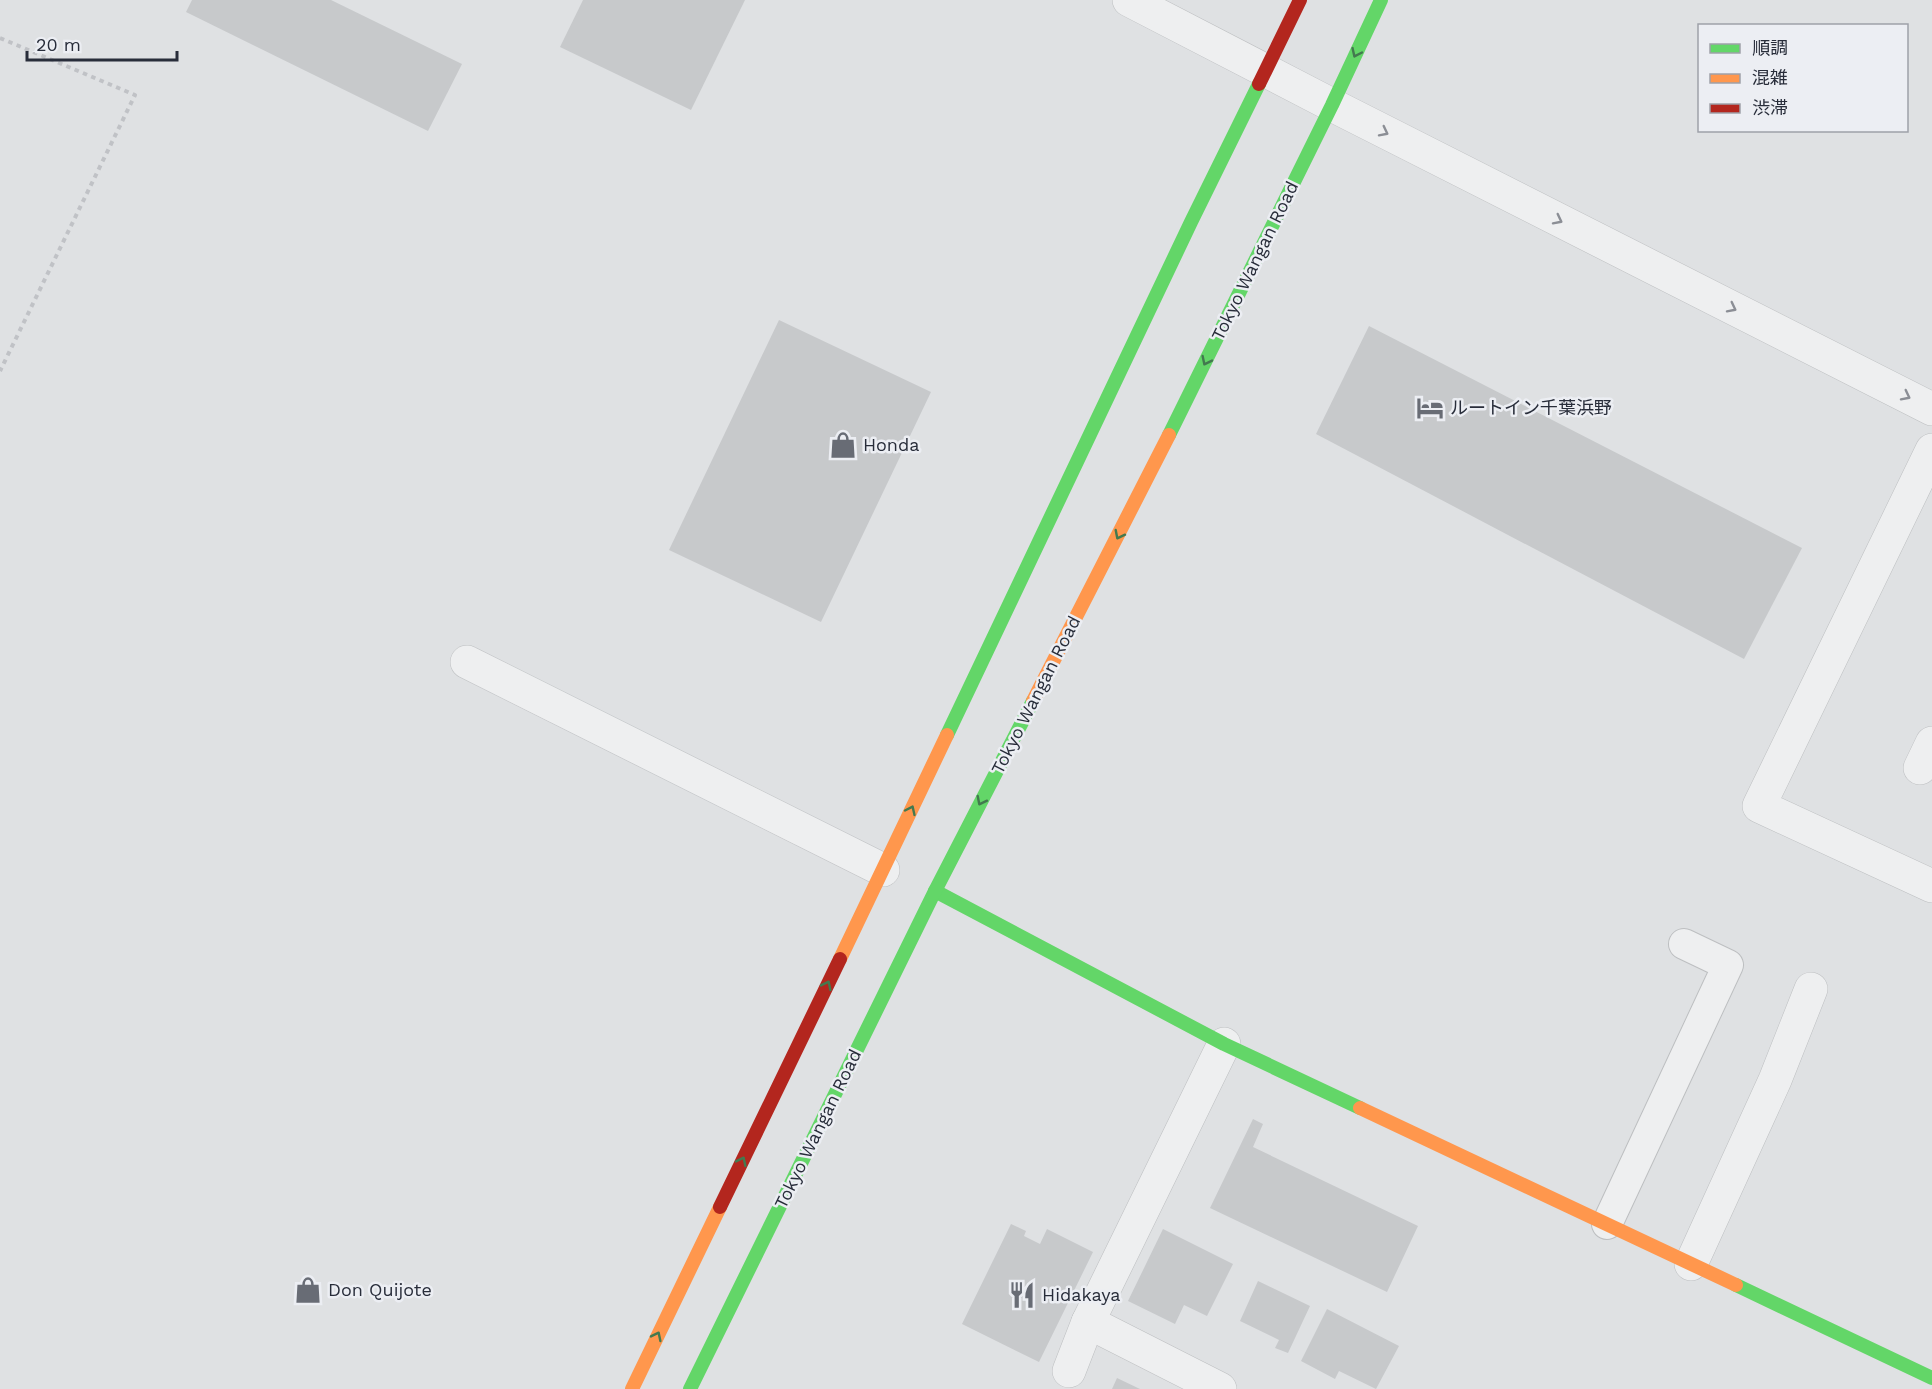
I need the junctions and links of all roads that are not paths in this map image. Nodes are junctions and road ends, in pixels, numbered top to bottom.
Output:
1 (1129, 0) edge
2 (1300, 0) edge
3 (1381, 0) edge
4 (1266, 70) junction
5 (1332, 105) junction
6 (1932, 409) edge
7 (1932, 450) edge
8 (467, 662) dead end
9 (883, 870) junction
10 (1932, 886) edge
11 (935, 891) junction
12 (1684, 944) dead end
13 (1811, 989) dead end
14 (1224, 1044) junction
15 (1607, 1224) junction
16 (1691, 1264) junction
17 (1088, 1322) junction
18 (1069, 1371) dead end
19 (1932, 1378) edge
20 (632, 1389) edge
21 (690, 1389) edge
22 (1220, 1389) edge

1 - 4 street
2 - 4 main road
3 -> 5 main road, Tokyo Wangan Road
4 - 5 street
9 -> 4 main road
5 -> 6 street
5 -> 11 main road, Tokyo Wangan Road
7 - 10 street
8 - 9 street
20 -> 9 main road
11 - 14 main road
11 - 21 main road, Tokyo Wangan Road
12 - 15 lane
13 - 16 street
14 - 15 main road
14 - 17 street
15 - 16 main road
16 - 19 main road
17 - 18 street
17 - 22 street

